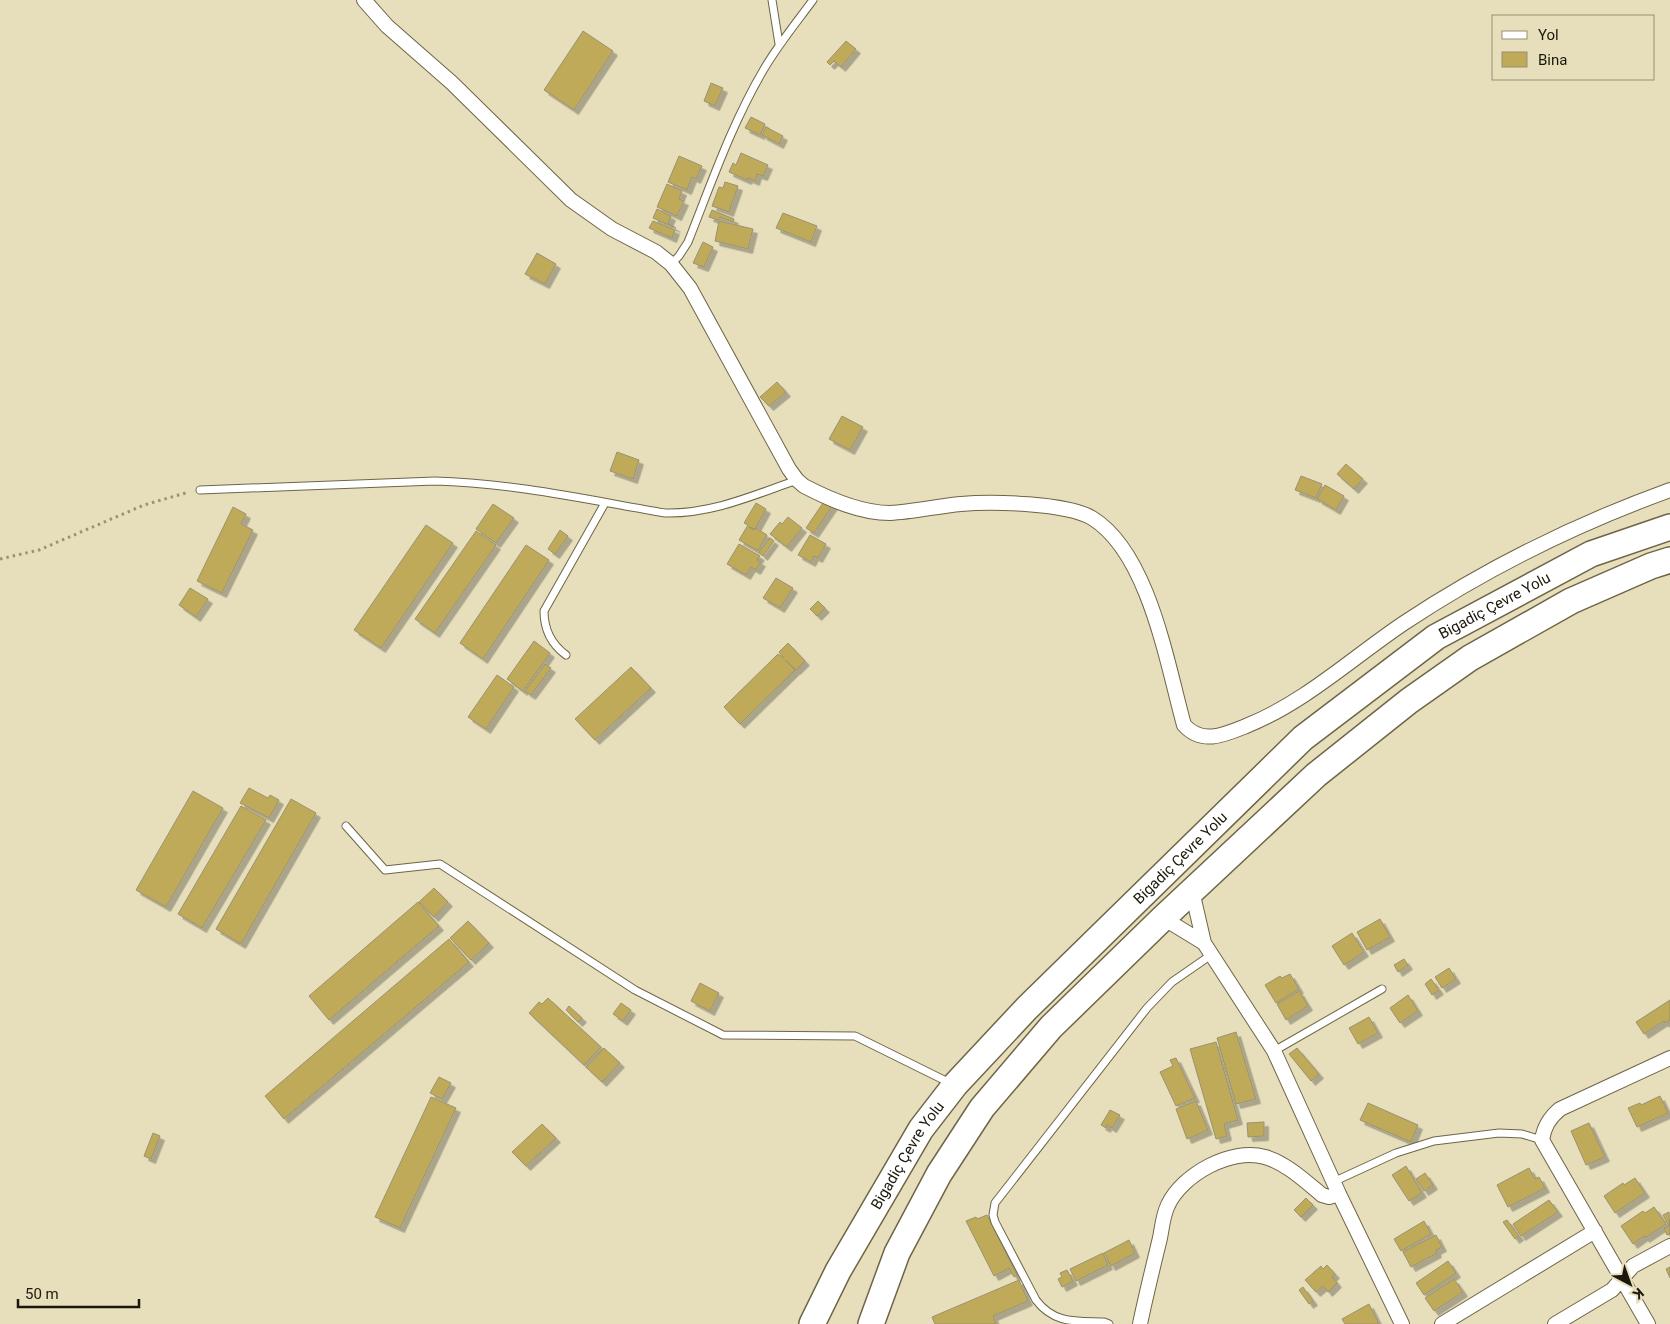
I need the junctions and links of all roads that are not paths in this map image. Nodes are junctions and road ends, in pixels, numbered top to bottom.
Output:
1 (364, 0) edge
2 (772, 0) edge
3 (813, 0) edge
4 (779, 44) junction
5 (671, 264) junction
6 (797, 480) junction
7 (200, 490) road end
8 (1670, 490) edge
9 (605, 503) junction
10 (1670, 527) edge
11 (1670, 560) edge
12 (566, 655) dead end
13 (346, 826) dead end
14 (1192, 891) junction
15 (1163, 918) junction
16 (1208, 949) junction
17 (1382, 989) dead end
18 (1274, 1051) junction
19 (1670, 1058) edge
20 (955, 1085) junction
21 (1542, 1140) junction
22 (1336, 1188) junction
23 (1595, 1231) junction
24 (1670, 1246) edge
25 (1621, 1277) junction
26 (812, 1324) edge
27 (871, 1324) edge
28 (1109, 1324) edge
29 (1140, 1324) edge
30 (1402, 1324) edge
31 (1442, 1324) edge
32 (1555, 1324) edge
33 (1648, 1324) edge

1 - 5 street
2 - 4 lane
3 - 4 lane
4 - 5 lane
5 - 6 street
6 - 8 street
6 - 9 lane
7 - 9 lane
9 - 12 lane
10 - 20 highway, Bigadiç Çevre Yolu
11 - 14 highway
13 - 20 lane
14 - 15 highway
14 - 16 street
15 - 16 street
15 - 27 highway
16 - 18 street
16 - 28 lane
17 - 18 lane
18 - 22 street
19 - 21 street
20 - 26 highway, Bigadiç Çevre Yolu
21 - 22 lane
21 - 23 street
22 - 29 street
22 - 30 street
23 - 25 street
23 - 31 street
24 - 25 street
25 - 32 street
25 - 33 street

